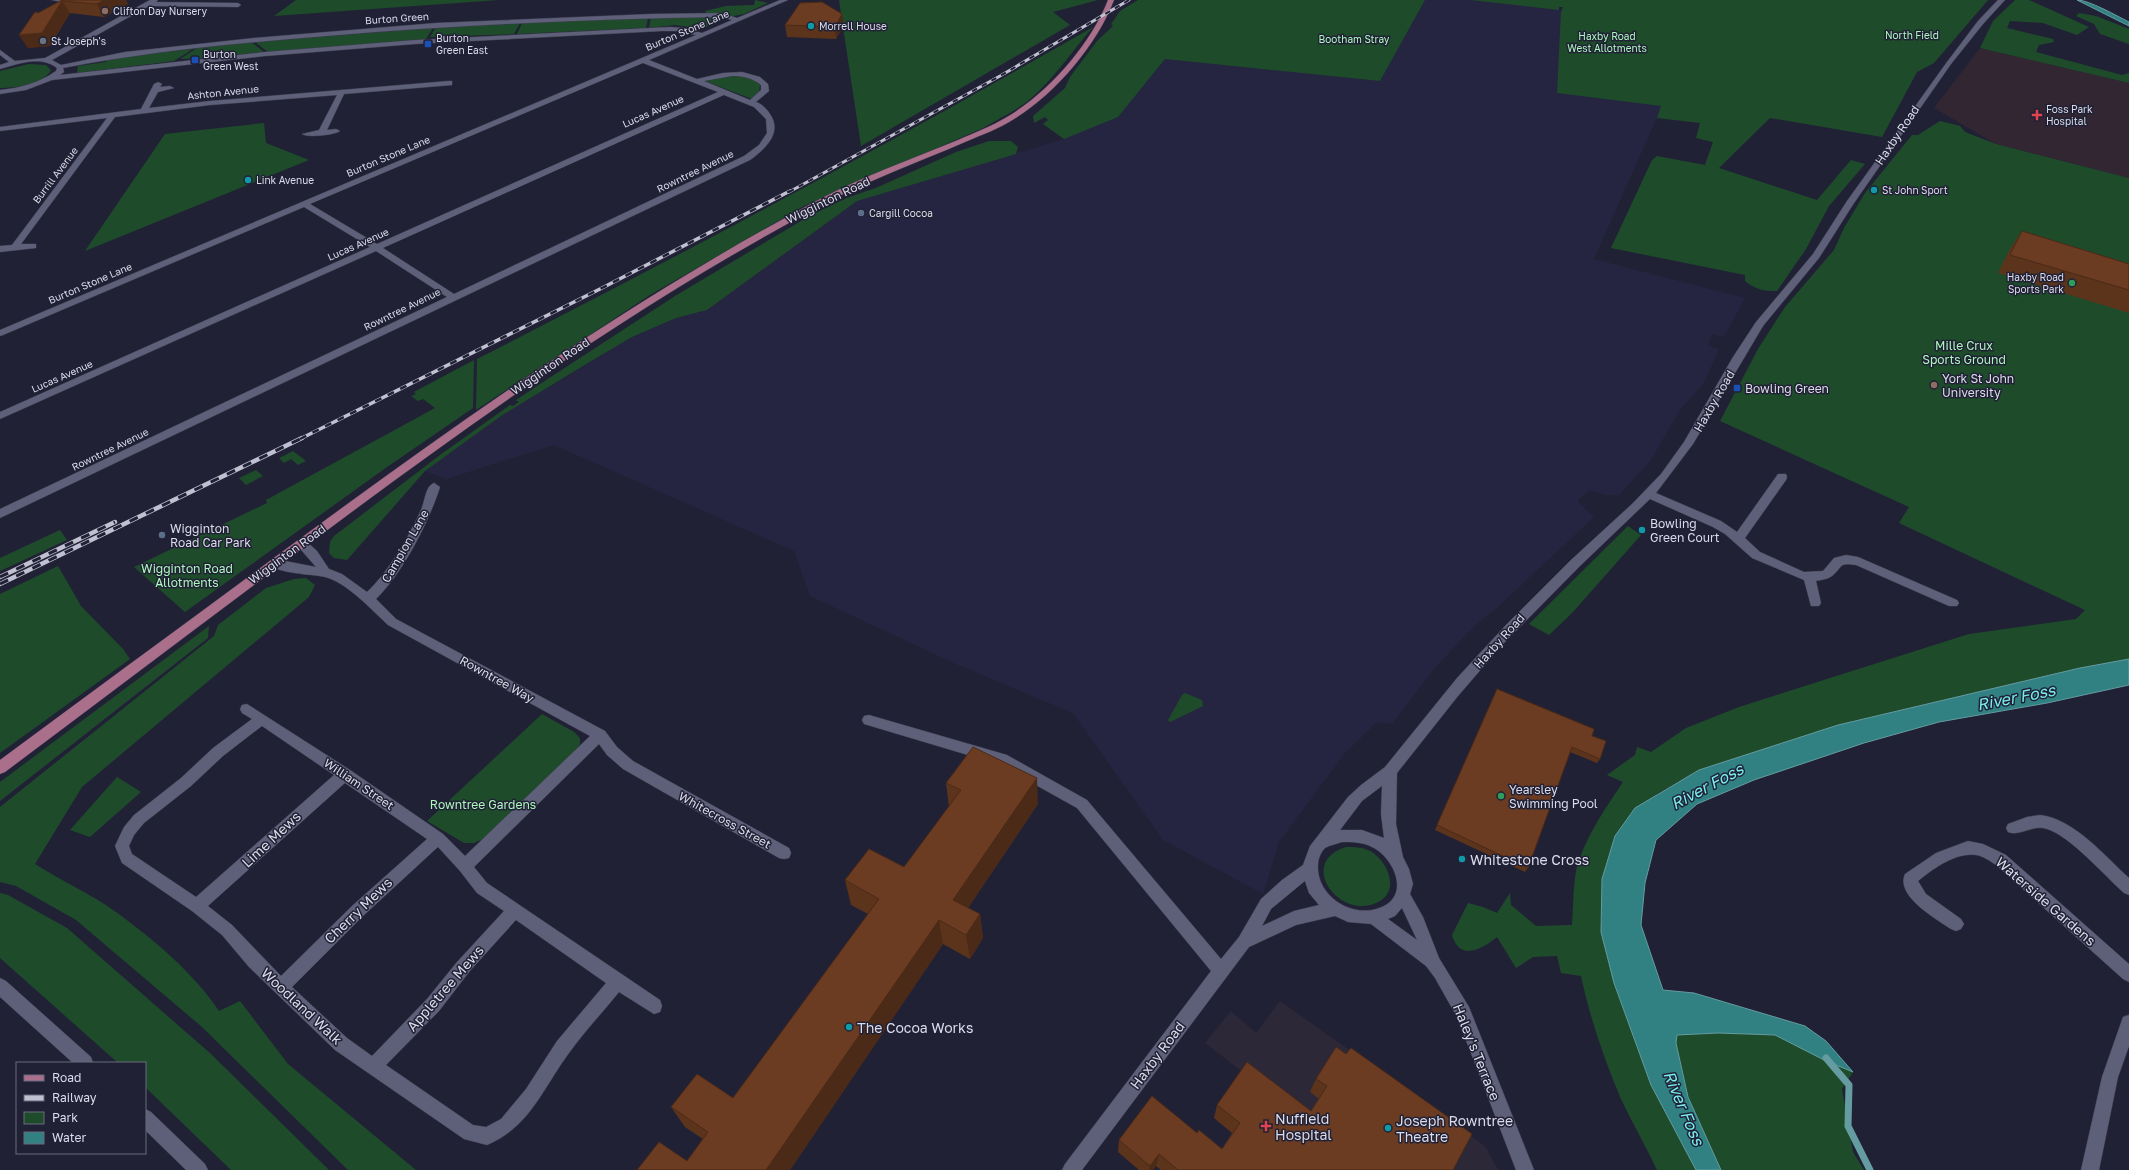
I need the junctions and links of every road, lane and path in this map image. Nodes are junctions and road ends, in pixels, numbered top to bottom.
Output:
1 (55, 0) edge
2 (155, 0) edge
3 (785, 0) edge
4 (1111, 0) edge
5 (2002, 0) edge
6 (71, 2) edge
7 (148, 4) junction
8 (238, 4) dead end
9 (737, 20) junction
10 (702, 35) junction
11 (0, 52) edge
12 (47, 60) junction
13 (644, 60) junction
14 (14, 63) junction
15 (0, 67) edge
16 (60, 67) junction
17 (52, 78) junction
18 (698, 81) junction
19 (449, 83) dead end
20 (170, 88) dead end
21 (10, 91) junction
22 (342, 91) junction
23 (0, 92) edge
24 (724, 92) junction
25 (0, 102) edge
26 (752, 102) junction
27 (144, 110) junction
28 (113, 115) junction
29 (0, 129) edge
30 (336, 131) dead end
31 (322, 133) junction
32 (306, 134) dead end
33 (304, 204) junction
34 (33, 246) dead end
35 (14, 248) junction
36 (376, 248) junction
37 (0, 249) edge
38 (453, 298) junction
39 (0, 333) edge
40 (0, 416) edge
41 (1782, 477) dead end
42 (434, 487) dead end
43 (1649, 494) junction
44 (0, 514) edge
45 (1738, 538) junction
46 (302, 543) junction
47 (275, 563) junction
48 (325, 572) junction
49 (1809, 577) junction
50 (368, 599) junction
51 (1815, 603) dead end
52 (1953, 603) dead end
53 (248, 709) dead end
54 (262, 719) junction
55 (869, 720) dead end
56 (600, 735) junction
57 (0, 768) edge
58 (1390, 772) junction
59 (346, 774) junction
60 (666, 787) joint
61 (2014, 828) dead end
62 (438, 838) junction
63 (1322, 843) junction
64 (784, 853) dead end
65 (1397, 859) junction
66 (465, 866) junction
67 (1310, 869) junction
68 (2129, 888) edge
69 (1404, 895) junction
70 (197, 906) junction
71 (1335, 909) junction
72 (515, 910) junction
73 (1374, 918) junction
74 (1956, 924) dead end
75 (1244, 942) junction
76 (1432, 960) junction
77 (1221, 971) junction
78 (2129, 974) edge
79 (618, 981) junction
80 (0, 986) edge
81 (281, 987) junction
82 (654, 1006) dead end
83 (2129, 1023) edge
84 (83, 1062) edge
85 (374, 1066) junction
86 (146, 1119) edge
87 (199, 1170) edge
88 (1071, 1170) edge
89 (1525, 1170) edge
90 (2090, 1170) edge

1 - 6 street
2 - 7 street
3 - 9 street, Burton Stone Lane
4 - 46 main road, Wigginton Road
5 - 43 street, Haxby Road
7 - 8 street
7 - 12 street
9 - 10 street, Burton Stone Lane
9 - 16 street, Burton Green
10 - 13 street, Burton Stone Lane
10 - 17 street
11 - 14 street
12 - 14 street
12 - 16 street
13 - 18 street, Rowntree Avenue
13 - 33 street, Burton Stone Lane
14 - 15 street
16 - 17 street
17 - 21 street
18 - 24 street, Rowntree Avenue
18 - 26 street
19 - 22 street, Ashton Avenue
20 - 27 street
21 - 23 street
21 - 25 street
22 - 27 street, Ashton Avenue
22 - 31 street
24 - 26 street, Rowntree Avenue
24 - 36 street, Lucas Avenue
26 - 38 street, Rowntree Avenue
27 - 28 street, Ashton Avenue
28 - 29 street, Ashton Avenue
28 - 35 street, Burrill Avenue
30 - 31 street
31 - 32 street
33 - 36 street
33 - 39 street, Burton Stone Lane
34 - 35 street
35 - 37 street
36 - 38 street
36 - 40 street, Lucas Avenue
38 - 44 street, Rowntree Avenue
41 - 45 street
42 - 50 street, Campion Lane
43 - 45 street
43 - 58 street, Haxby Road
45 - 49 street
46 - 47 main road, Wigginton Road
46 - 48 street, Rowntree Way
47 - 48 street, Rowntree Way
47 - 57 main road, Wigginton Road
48 - 50 street, Rowntree Way
49 - 51 street
49 - 52 street
50 - 56 street, Rowntree Way
53 - 54 street, William Street
54 - 59 street, William Street
54 - 70 street, Woodland Walk
55 - 77 street
56 - 60 street, Rowntree Way
56 - 66 street
58 - 63 street, Haxby Road
58 - 65 street
59 - 62 street, William Street
59 - 70 street, Lime Mews
60 - 64 street, Whitecross Street
61 - 68 street
62 - 66 street, William Street
62 - 81 street, Cherry Mews
63 - 65 street
63 - 67 street, Haxby Road
65 - 69 street
66 - 72 street
67 - 71 street
67 - 75 street, Haxby Road
69 - 73 street
69 - 76 street, Haley's Terrace
70 - 81 street, Woodland Walk
71 - 73 street
71 - 75 street, Haxby Road
72 - 79 street
72 - 85 street, Appletree Mews
73 - 76 street, Haley's Terrace
74 - 78 street, Waterside Gardens
75 - 77 street, Haxby Road
76 - 89 street, Haley's Terrace
77 - 88 street, Haxby Road
79 - 82 street
79 - 85 street, Woodland Walk
80 - 84 street
81 - 85 street, Woodland Walk
83 - 90 street
86 - 87 street

